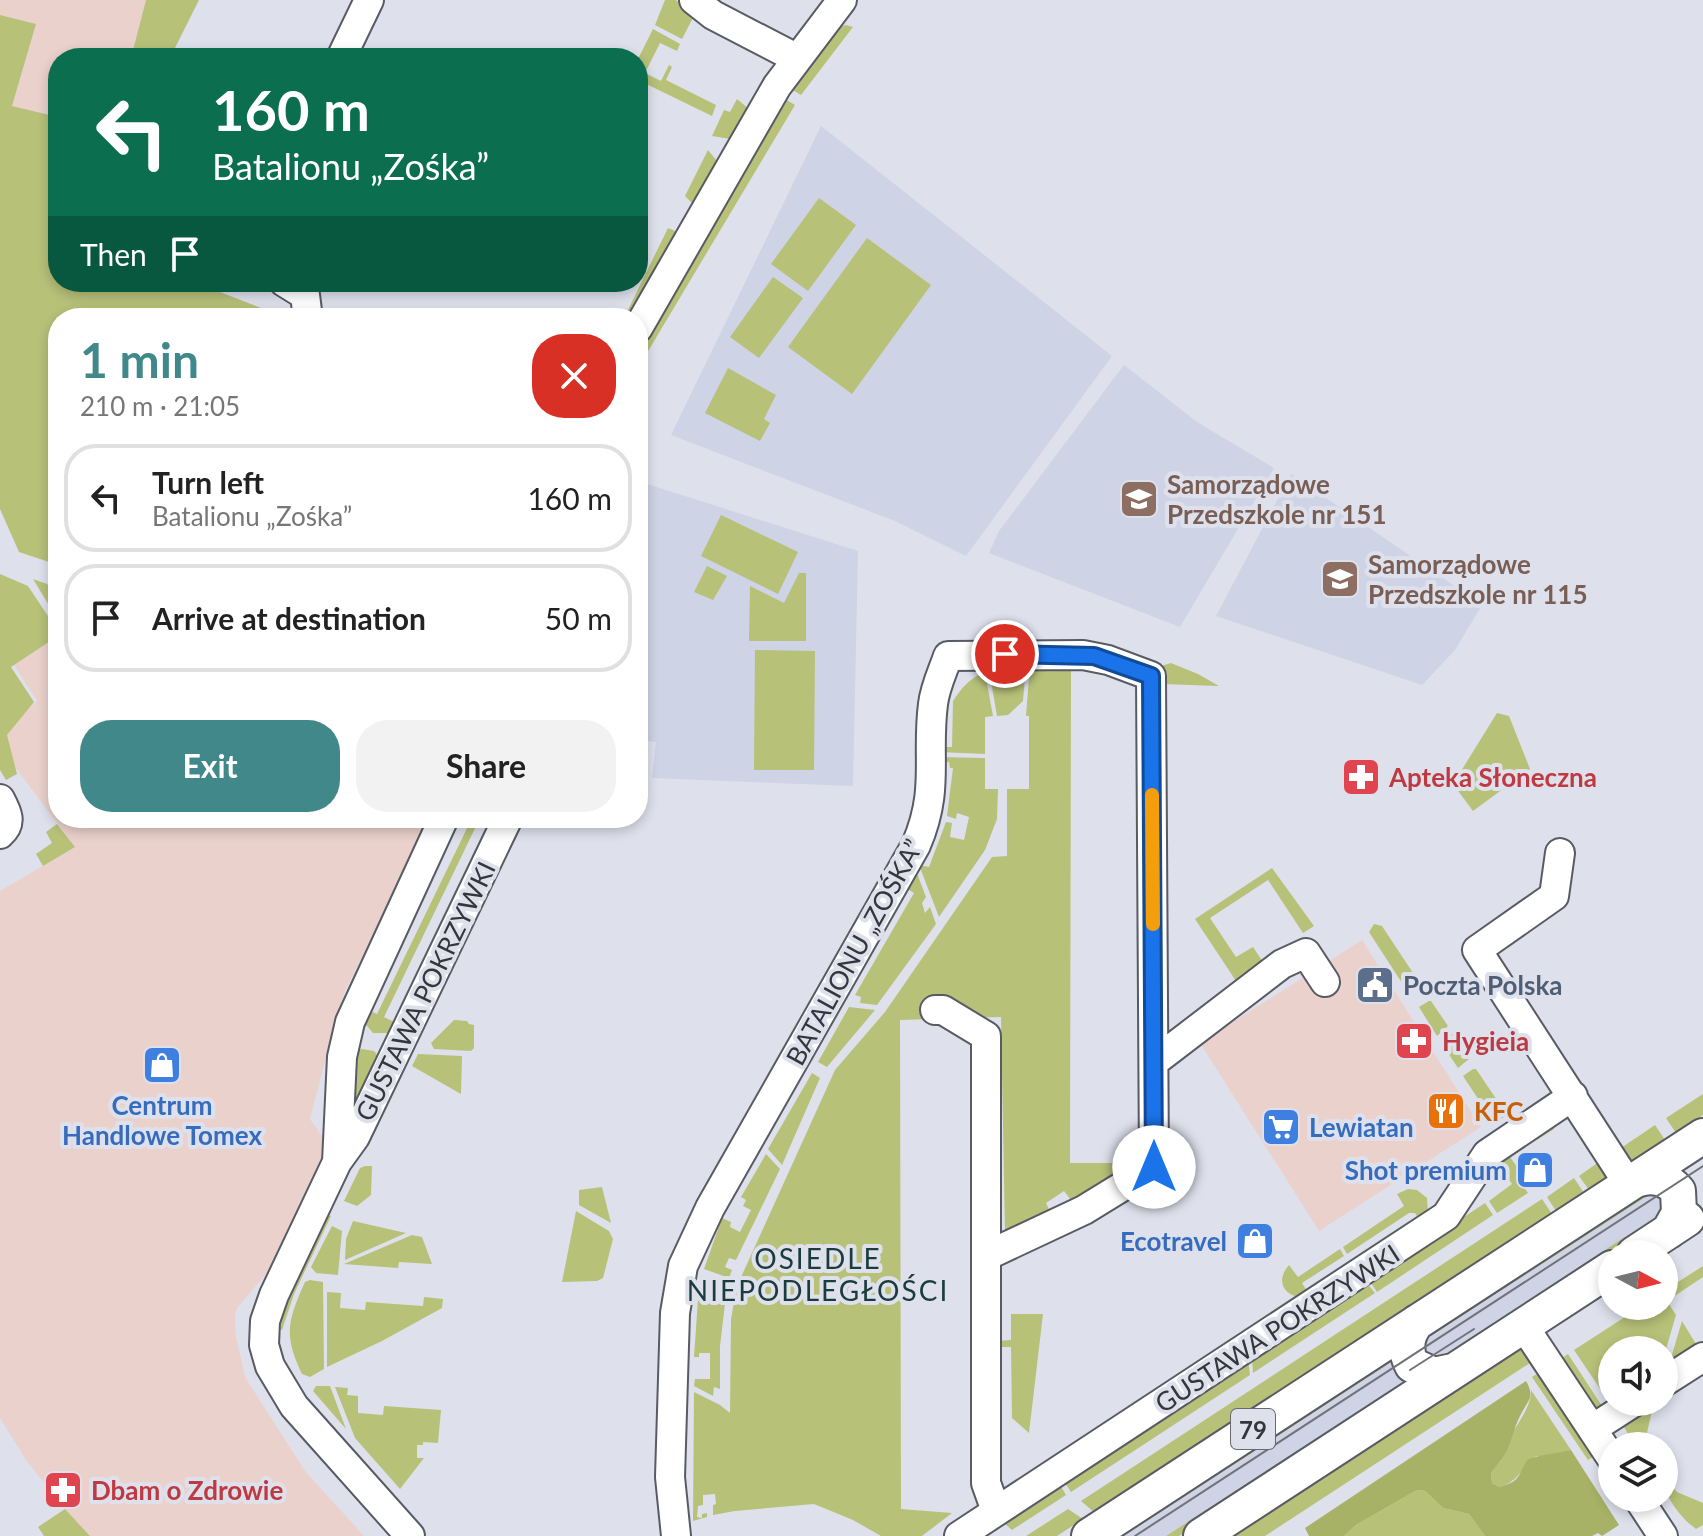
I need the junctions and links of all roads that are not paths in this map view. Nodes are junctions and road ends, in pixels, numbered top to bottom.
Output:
1 (369, 0) edge
2 (694, 0) edge
3 (842, 0) edge
4 (346, 48) edge
5 (796, 58) junction
6 (648, 311) edge
7 (0, 799) edge
8 (439, 828) edge
9 (503, 828) edge
10 (0, 834) edge
11 (1560, 853) dead end
12 (1325, 982) dead end
13 (935, 1010) dead end
14 (1154, 1062) junction
15 (1573, 1096) junction
16 (1703, 1136) edge
17 (337, 1162) junction
18 (1632, 1182) junction
19 (1703, 1209) edge
20 (1669, 1231) junction
21 (1655, 1240) edge
22 (986, 1256) junction
23 (1598, 1277) edge
24 (1417, 1322) junction
25 (1523, 1325) junction
26 (1703, 1357) edge
27 (1453, 1371) junction
28 (1678, 1373) edge
29 (1612, 1416) edge
30 (1592, 1429) junction
31 (1598, 1438) edge
32 (996, 1511) junction
33 (1644, 1512) edge
34 (1653, 1533) edge
35 (410, 1536) edge
36 (676, 1536) edge
37 (959, 1536) edge
38 (1089, 1536) edge
39 (1201, 1536) edge

1 - 4 street
2 - 5 street
3 - 5 street
5 - 6 street
7 - 10 street
8 - 17 street, GUSTAWA POKRZYWKI
9 - 17 street, GUSTAWA POKRZYWKI
11 - 15 street
12 - 14 street
13 - 22 street
14 - 22 street, BATALIONU „ZOŚKA”
14 - 36 street, BATALIONU „ZOŚKA”
15 - 18 street
15 - 32 street, GUSTAWA POKRZYWKI
16 - 18 main road, 79
17 - 35 street, GUSTAWA POKRZYWKI
18 - 20 main road
18 - 24 main road, 79
19 - 20 main road
20 - 21 main road
22 - 32 street
23 - 25 main road, 79
24 - 27 main road
24 - 38 main road, 79
25 - 27 main road, 79
25 - 30 street
26 - 28 street
27 - 39 main road, 79
29 - 30 street
30 - 31 street
32 - 37 street, GUSTAWA POKRZYWKI
33 - 34 street

